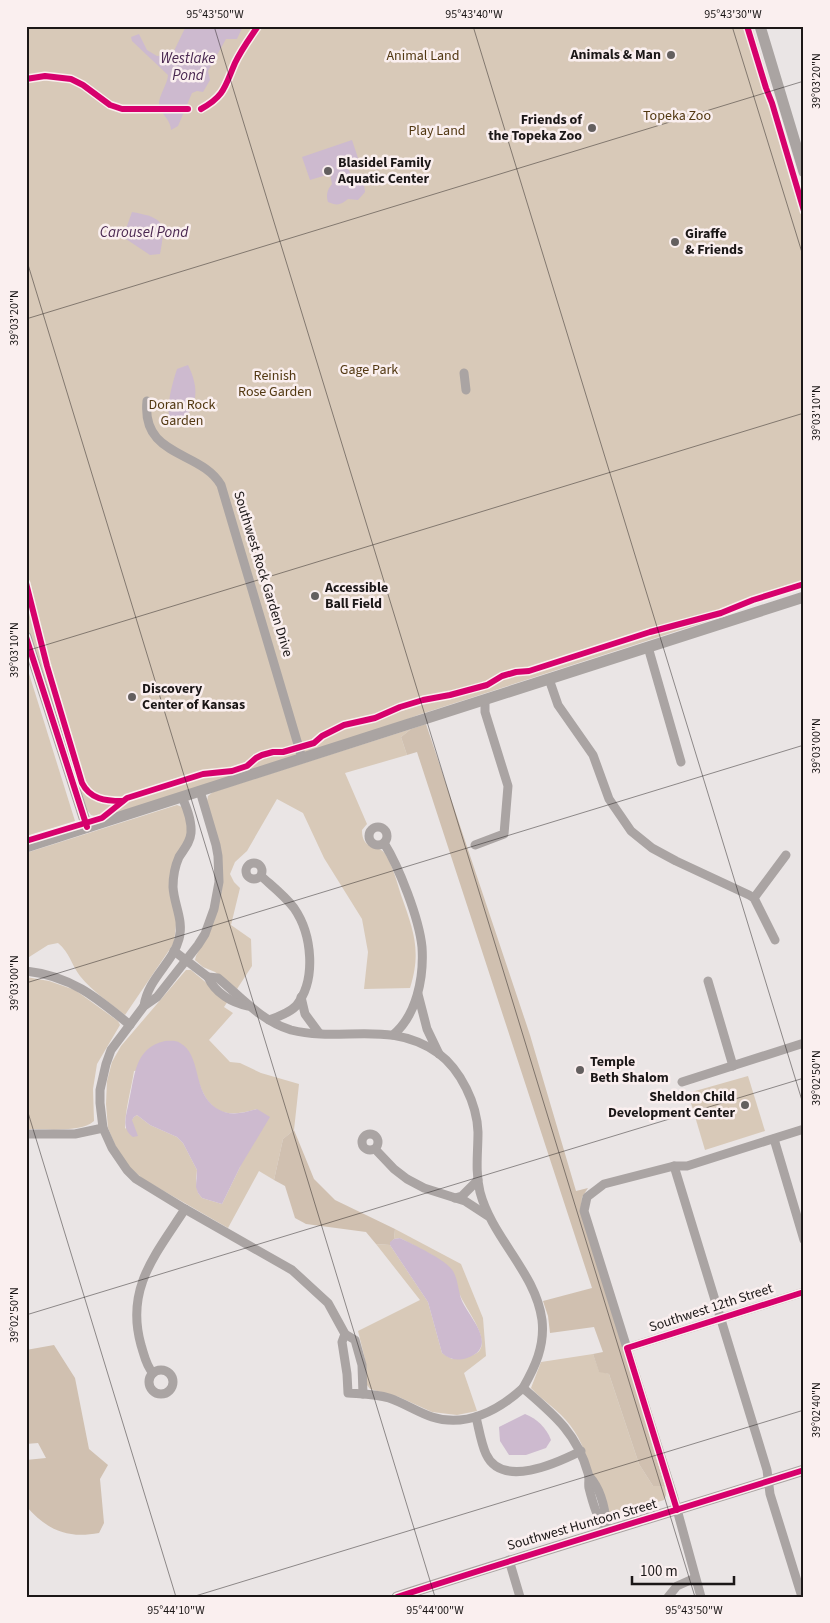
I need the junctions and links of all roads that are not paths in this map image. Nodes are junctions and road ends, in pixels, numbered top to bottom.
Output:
1 (760, 26) edge
2 (803, 165) edge
3 (464, 373) dead end
4 (466, 390) dead end
5 (148, 401) dead end
6 (804, 597) edge
7 (26, 637) edge
8 (648, 647) junction
9 (549, 679) junction
10 (485, 700) junction
11 (302, 758) junction
12 (681, 762) dead end
13 (200, 791) junction
14 (182, 796) junction
15 (87, 827) junction
16 (384, 843) dead end
17 (475, 845) dead end
18 (26, 847) edge
19 (786, 855) dead end
20 (261, 876) dead end
21 (754, 898) junction
22 (775, 940) dead end
23 (174, 952) junction
24 (187, 961) junction
25 (26, 971) edge
26 (708, 981) dead end
27 (418, 991) junction
28 (302, 997) junction
29 (144, 1006) junction
30 (269, 1020) junction
31 (130, 1025) junction
32 (318, 1033) junction
33 (393, 1035) junction
34 (804, 1044) edge
35 (439, 1054) junction
36 (733, 1066) junction
37 (682, 1082) dead end
38 (103, 1128) junction
39 (804, 1129) edge
40 (26, 1134) edge
41 (774, 1139) junction
42 (375, 1149) dead end
43 (674, 1166) junction
44 (478, 1180) junction
45 (455, 1198) junction
46 (185, 1209) junction
47 (490, 1218) junction
48 (804, 1240) edge
49 (804, 1292) edge
50 (721, 1318) junction
51 (345, 1334) junction
52 (627, 1348) junction
53 (153, 1373) dead end
54 (523, 1388) junction
55 (363, 1394) junction
56 (476, 1417) junction
57 (581, 1451) junction
58 (804, 1470) edge
59 (769, 1482) junction
60 (677, 1510) junction
61 (607, 1531) junction
62 (509, 1560) junction
63 (695, 1578) junction
64 (425, 1592) edge
65 (396, 1597) edge
66 (520, 1597) edge
67 (668, 1597) edge
68 (701, 1597) edge
69 (802, 1597) edge

1 - 2 main road
3 - 4 street
5 - 11 street, Southwest Rock Garden Drive
6 - 8 main road
7 - 15 main road
8 - 9 main road
8 - 12 street
9 - 10 main road
9 - 21 street
10 - 11 main road
10 - 17 street
11 - 13 main road
13 - 14 main road
13 - 24 street
14 - 15 main road
14 - 23 street
15 - 18 main road
16 - 27 street
19 - 21 street
20 - 28 street
21 - 22 street
23 - 24 street
23 - 29 street
24 - 29 street
24 - 30 street
25 - 31 street
26 - 36 street
27 - 33 street
27 - 35 street
28 - 30 street
28 - 32 street
29 - 31 street
30 - 32 street
31 - 38 street
32 - 33 street
33 - 35 street
34 - 36 street
35 - 44 street
36 - 37 street
38 - 40 street
38 - 46 street
39 - 41 street
41 - 43 street
41 - 48 street
42 - 45 street
43 - 50 street
43 - 52 street
44 - 45 street
44 - 47 street
45 - 47 street
46 - 51 street
46 - 53 street
47 - 54 street
49 - 50 street, Southwest 12th Street
50 - 52 street, Southwest 12th Street
50 - 59 street
51 - 55 street
51 - 55 street
52 - 60 street
54 - 56 street
54 - 57 street
55 - 56 street
56 - 57 street
57 - 61 street
58 - 59 main road, Southwest Huntoon Street
59 - 60 main road, Southwest Huntoon Street
59 - 69 street
60 - 61 main road, Southwest Huntoon Street
60 - 63 street
61 - 62 main road, Southwest Huntoon Street
62 - 64 main road, Southwest Huntoon Street
62 - 66 street
63 - 67 street
63 - 68 street
64 - 65 main road, Southwest Huntoon Street

